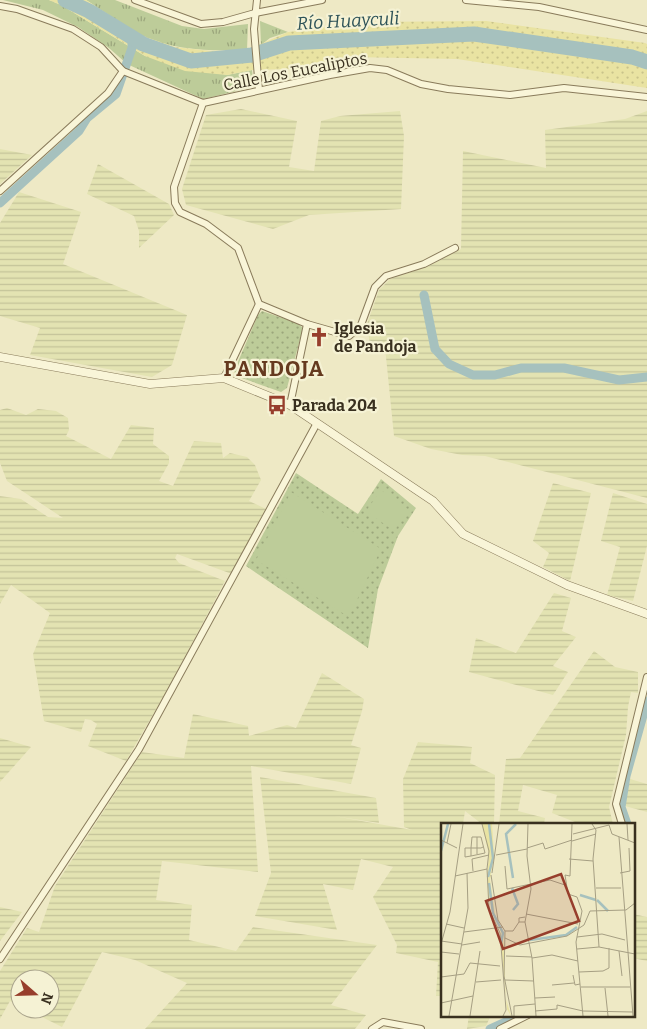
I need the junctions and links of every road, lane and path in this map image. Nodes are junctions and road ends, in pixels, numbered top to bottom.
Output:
1 (135, 0) edge
2 (257, 0) edge
3 (322, 0) edge
4 (466, 0) edge
5 (0, 6) edge
6 (255, 13) junction
7 (647, 30) edge
8 (123, 70) junction
9 (259, 90) junction
10 (647, 97) edge
11 (203, 103) junction
12 (0, 191) edge
13 (455, 248) dead end
14 (259, 304) junction
15 (308, 324) junction
16 (0, 357) edge
17 (224, 378) junction
18 (290, 405) junction
19 (317, 424) junction
20 (647, 614) edge
21 (647, 677) edge
22 (622, 823) edge
23 (0, 960) edge
24 (526, 1016) edge
25 (372, 1029) edge
26 (421, 1029) edge
27 (500, 1029) edge

1 - 6 street
2 - 6 street
3 - 6 street
4 - 7 street
5 - 8 street, Calle Los Eucaliptos
6 - 9 street
8 - 11 street, Calle Los Eucaliptos
8 - 12 street
9 - 10 street, Calle Los Eucaliptos
9 - 11 street, Calle Los Eucaliptos
11 - 14 street
13 - 15 street
14 - 15 street
14 - 17 street
15 - 18 street
16 - 17 street
17 - 18 street
18 - 19 street
19 - 20 street
19 - 23 street
21 - 22 street
24 - 27 street
25 - 26 street

